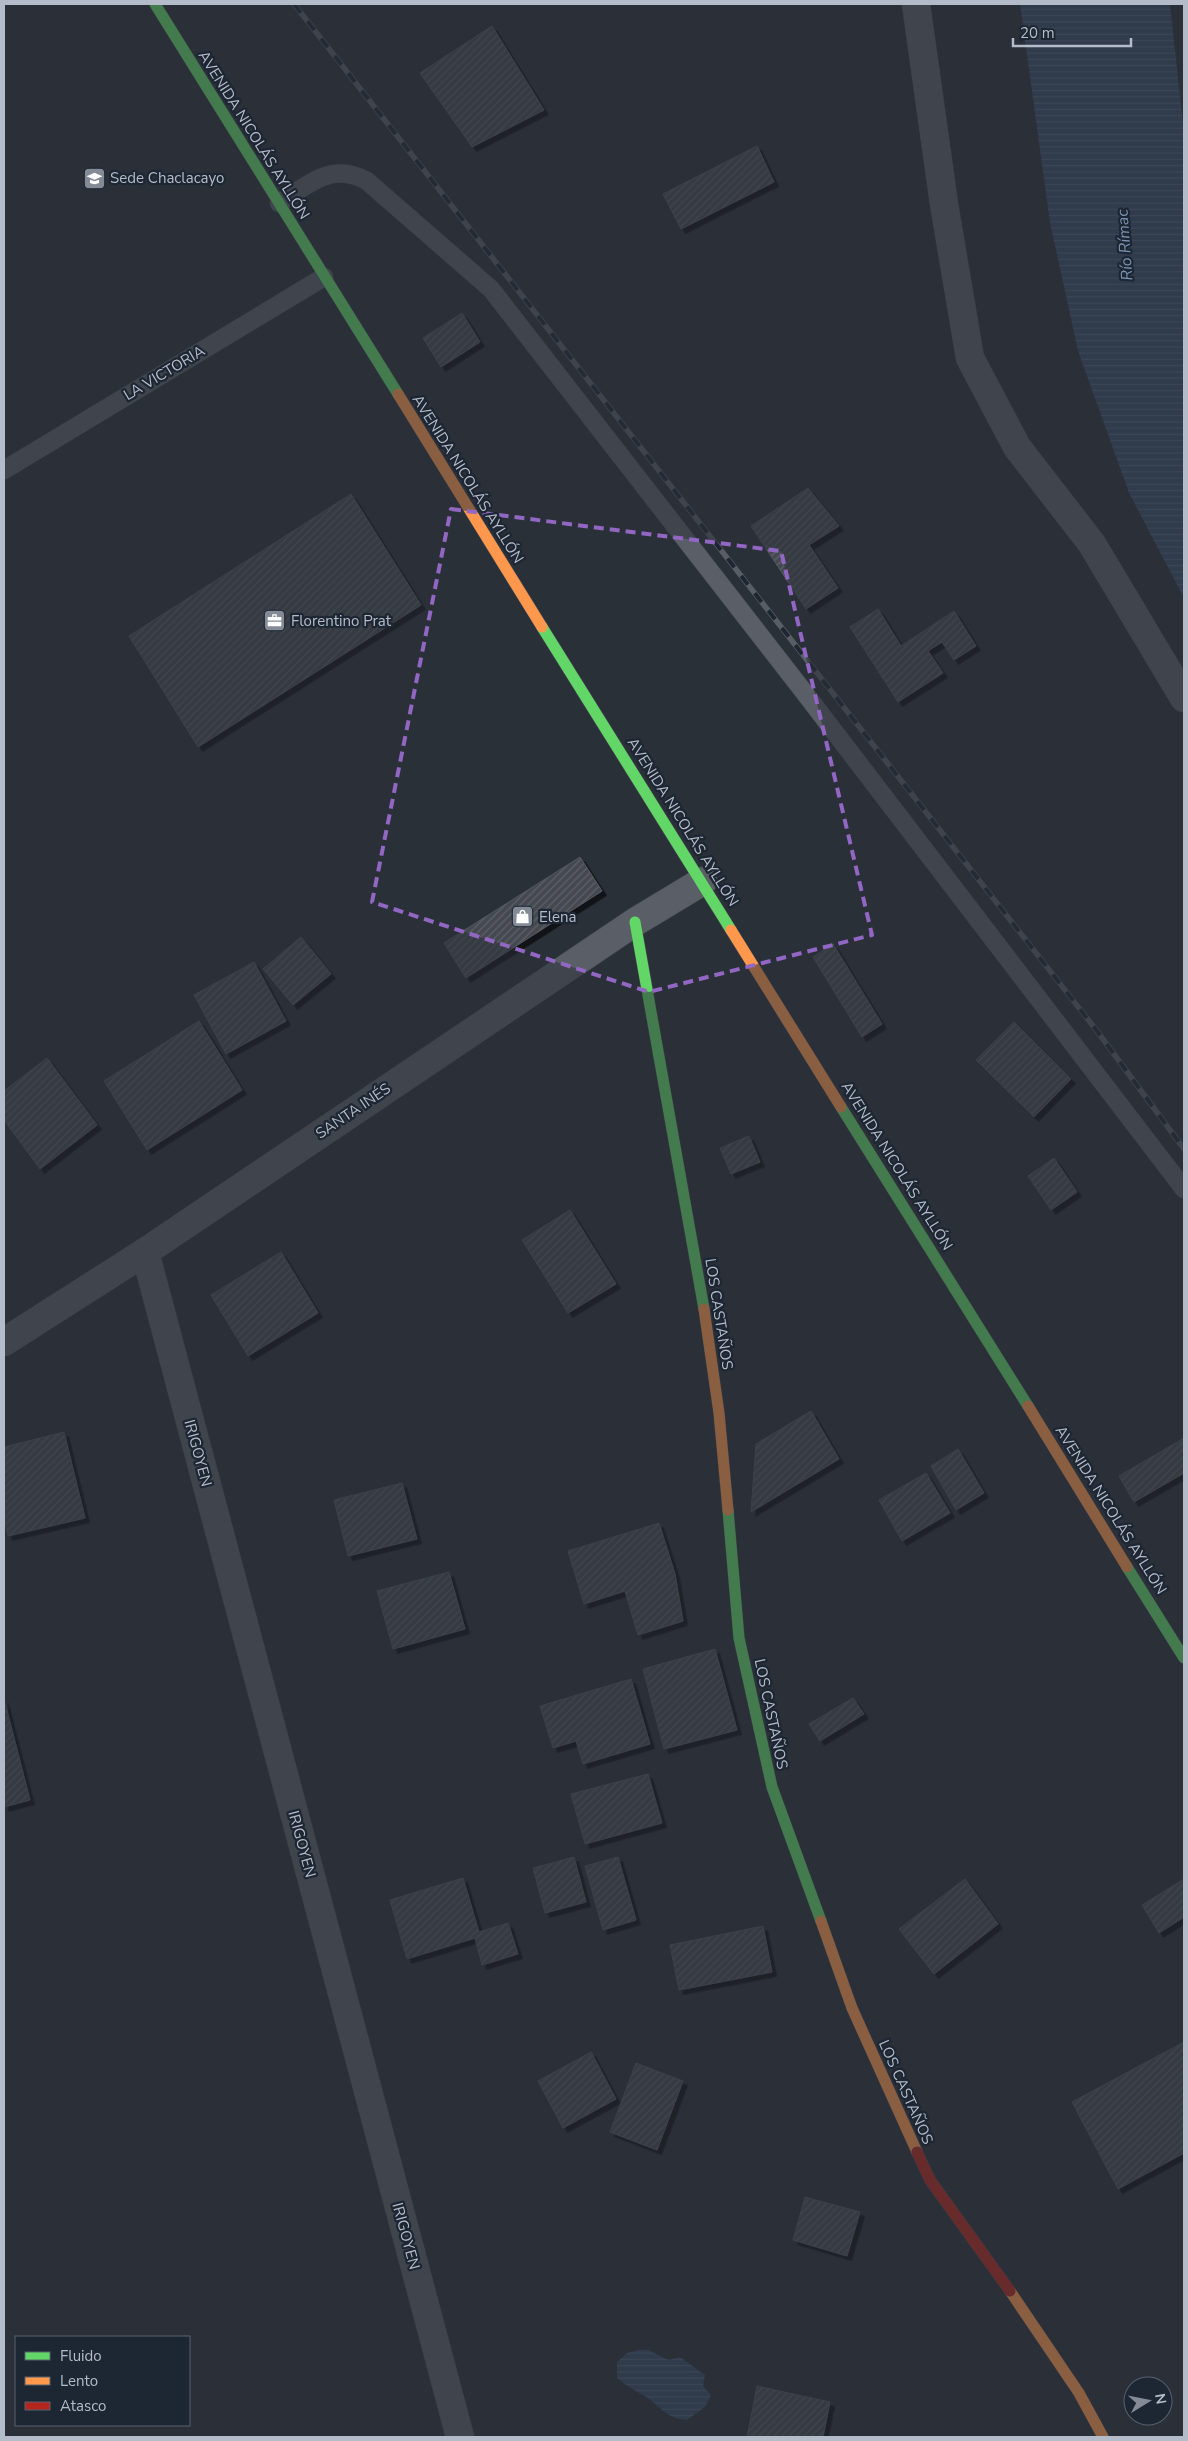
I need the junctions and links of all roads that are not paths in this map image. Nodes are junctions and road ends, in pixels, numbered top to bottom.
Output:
1 (155, 4) edge
2 (916, 4) edge
3 (279, 203) junction
4 (324, 277) junction
5 (4, 470) edge
6 (1184, 698) edge
7 (703, 881) junction
8 (635, 922) junction
9 (1184, 1189) edge
10 (145, 1252) junction
11 (4, 1342) edge
12 (1184, 1658) edge
13 (460, 2437) edge
14 (1103, 2437) edge

1 - 3 main road, AVENIDA NICOLÁS AYLLÓN
2 - 6 street
3 - 4 main road, AVENIDA NICOLÁS AYLLÓN
3 - 9 lane
4 - 5 lane, LA VICTORIA
4 - 7 main road, AVENIDA NICOLÁS AYLLÓN
7 - 8 street, SANTA INÉS
7 - 12 main road, AVENIDA NICOLÁS AYLLÓN
8 - 10 street, SANTA INÉS
8 - 14 main road, LOS CASTAÑOS
10 - 11 street, SANTA INÉS
10 - 13 street, IRIGOYEN

